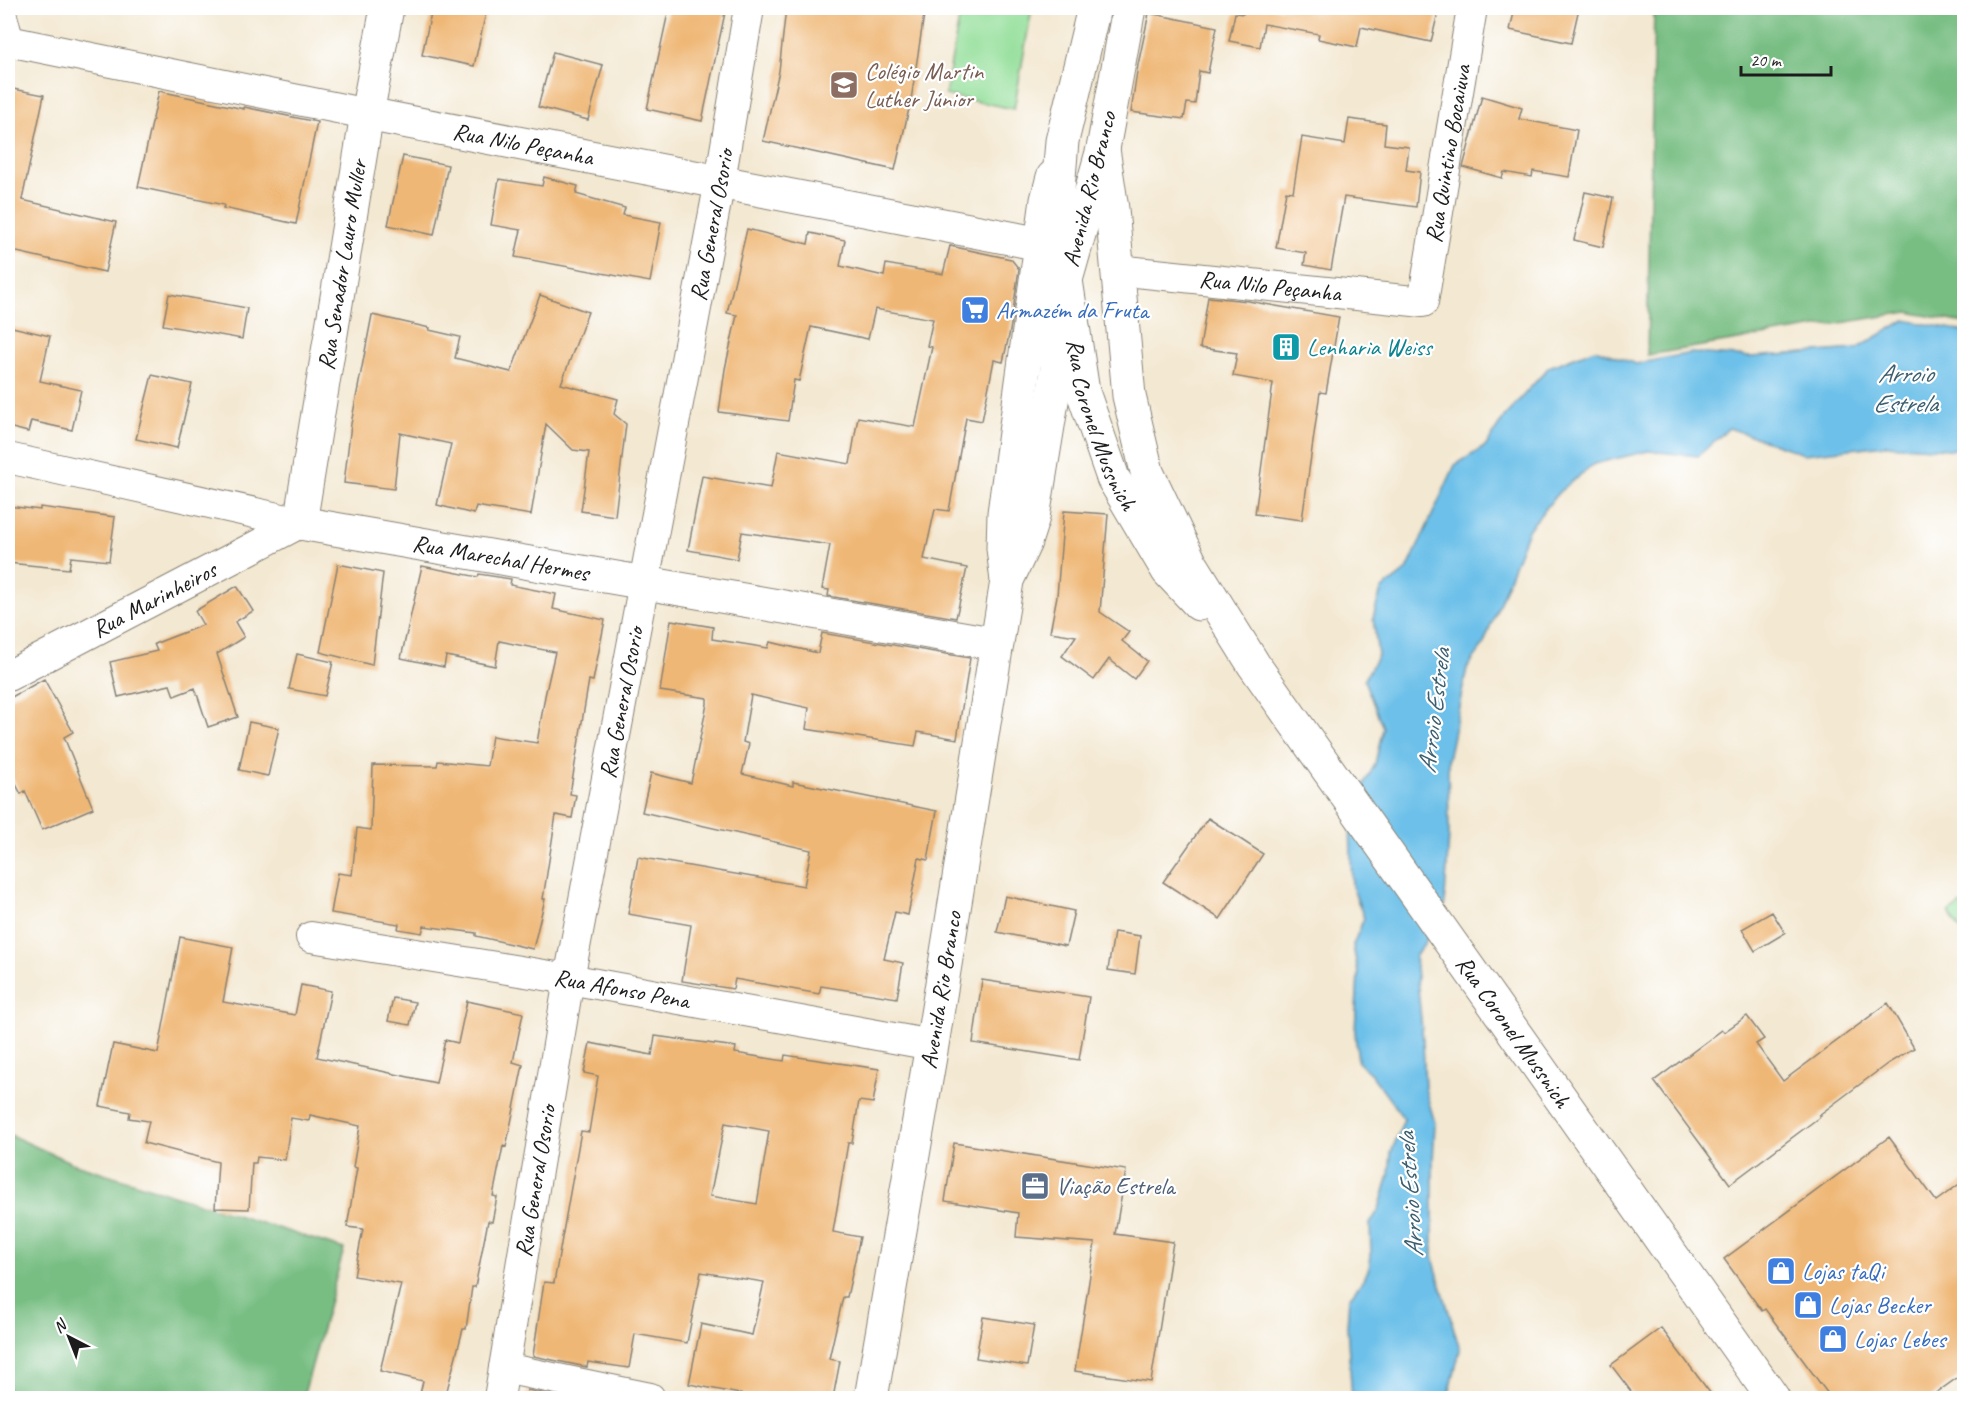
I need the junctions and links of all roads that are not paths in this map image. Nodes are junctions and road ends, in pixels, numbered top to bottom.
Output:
1 (387, 8) edge
2 (749, 8) edge
3 (1094, 8) edge
4 (1129, 8) edge
5 (1472, 8) edge
6 (8, 10) edge
7 (12, 42) edge
8 (367, 114) junction
9 (1062, 141) junction
10 (1103, 149) junction
11 (720, 181) junction
12 (1041, 244) junction
13 (1117, 270) junction
14 (1066, 280) junction
15 (1423, 302) joint
16 (8, 458) edge
17 (300, 523) junction
18 (643, 581) junction
19 (1007, 581) junction
20 (997, 644) junction
21 (1257, 668) junction
22 (8, 676) edge
23 (311, 937) dead end
24 (569, 979) junction
25 (932, 1046) junction
26 (504, 1368) junction
27 (499, 1398) edge
28 (651, 1398) edge
29 (872, 1398) edge
30 (1773, 1398) edge

1 - 8 street, Rua Senador Lauro Muller
2 - 11 street, Rua General Osorio
3 - 9 street, Avenida Rio Branco
4 - 10 street, Avenida Rio Branco
5 - 15 street, Rua Quintino Bocaiuva
6 - 7 lane
7 - 8 street, Rua Nilo Peçanha
8 - 11 street, Rua Nilo Peçanha
8 - 17 street, Rua Senador Lauro Muller
9 - 12 street, Avenida Rio Branco
9 - 14 street, Rua Coronel Mussnich
10 - 13 street, Rua Coronel Mussnich
10 - 14 street, Avenida Rio Branco
11 - 12 street, Rua Nilo Peçanha
11 - 18 street, Rua General Osorio
12 - 19 street, Avenida Rio Branco
13 - 15 street, Rua Nilo Peçanha
13 - 21 street, Rua Coronel Mussnich
14 - 19 street, Avenida Rio Branco
14 - 21 street, Rua Coronel Mussnich
16 - 17 street, Rua Marechal Hermes
17 - 18 street, Rua Marechal Hermes
17 - 22 street, Rua Marinheiros
18 - 20 street, Rua Marechal Hermes
18 - 24 street, Rua General Osorio
19 - 20 street, Avenida Rio Branco
20 - 25 street, Avenida Rio Branco
21 - 30 street, Rua Coronel Mussnich
23 - 24 street, Rua Afonso Pena
24 - 25 street, Rua Afonso Pena
24 - 26 street, Rua General Osorio
25 - 29 street, Avenida Rio Branco
26 - 27 street, Rua General Osorio
26 - 28 street

